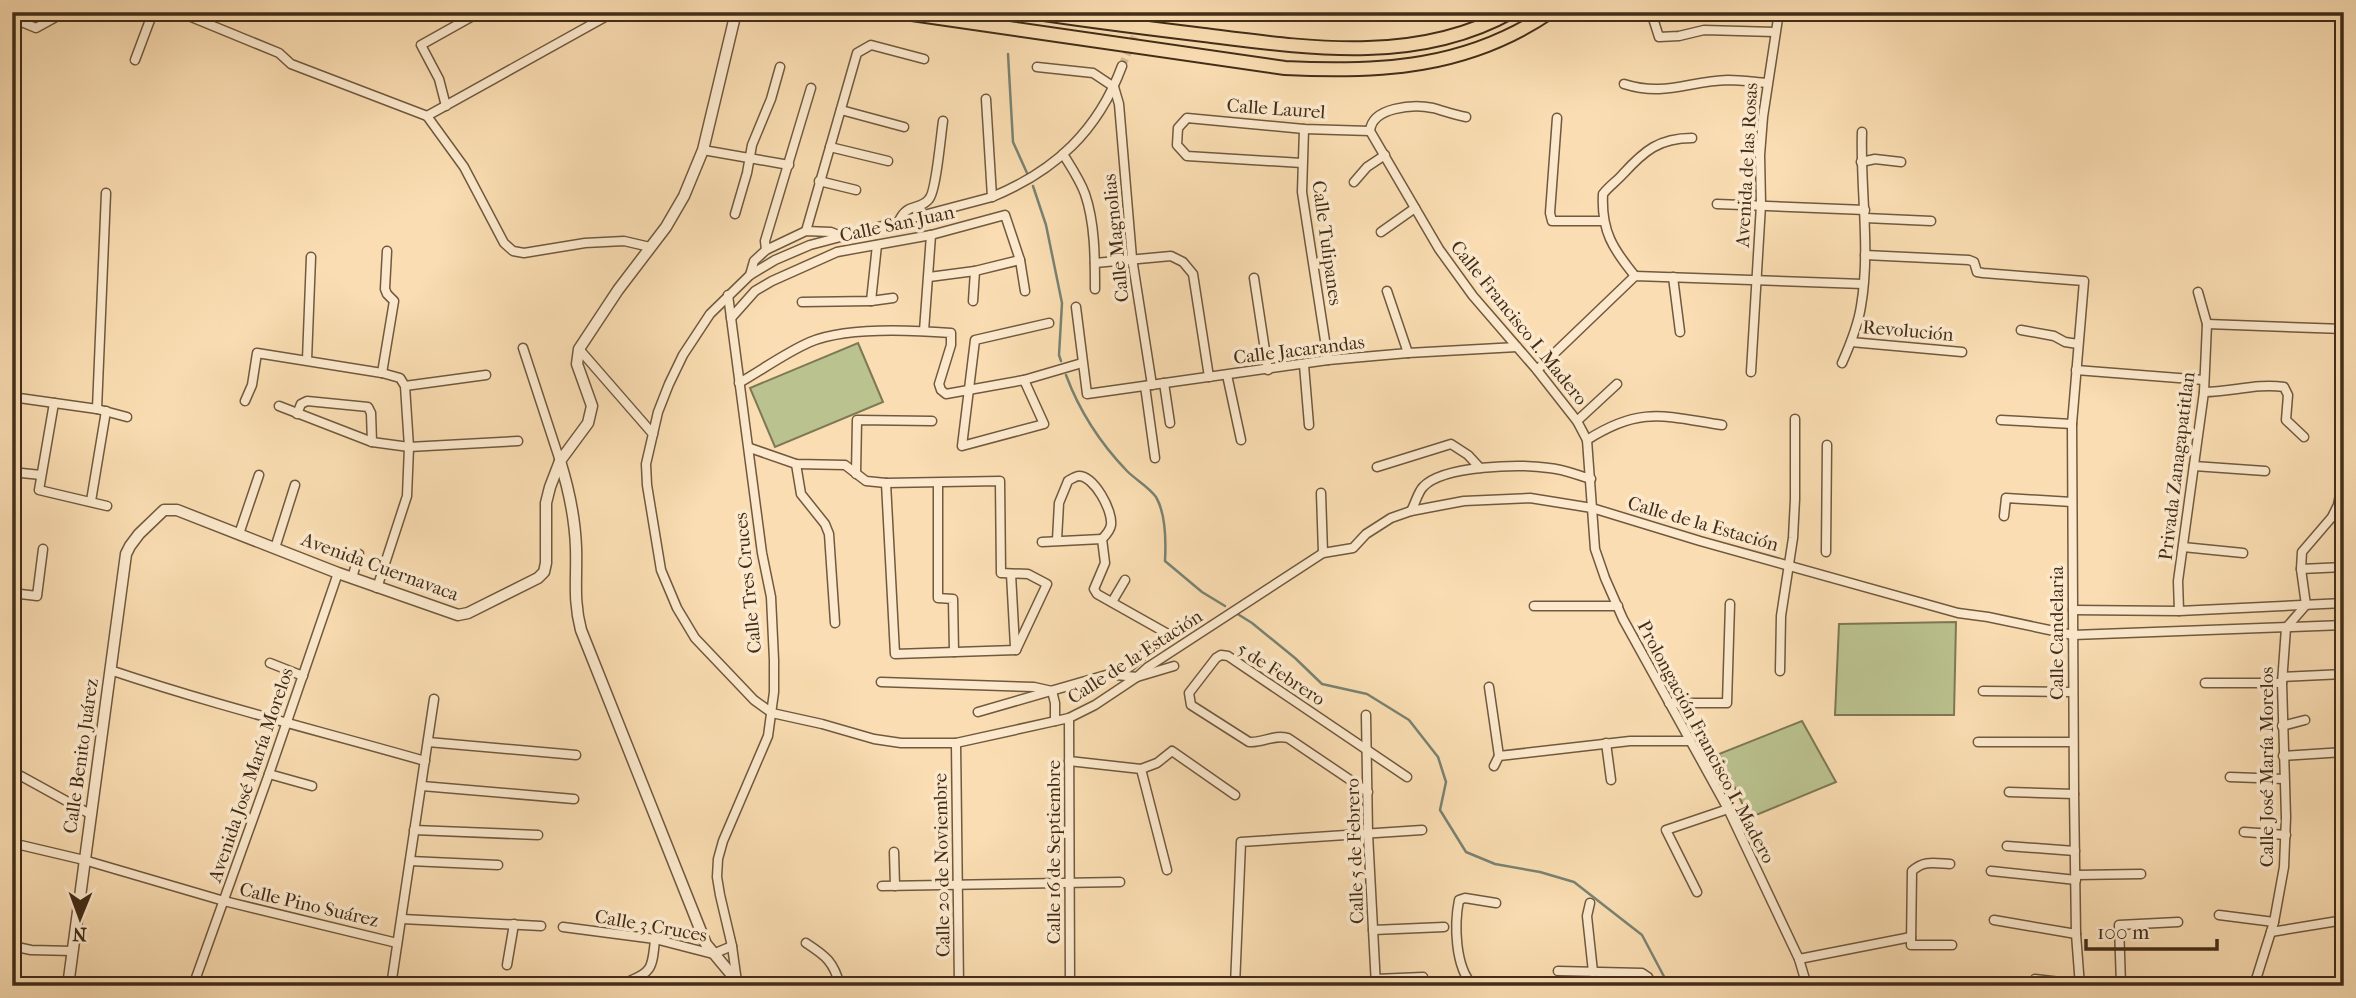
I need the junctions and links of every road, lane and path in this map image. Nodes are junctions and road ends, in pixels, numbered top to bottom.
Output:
1 (65, 12) edge
2 (153, 12) edge
3 (179, 12) edge
4 (480, 12) edge
5 (614, 12) edge
6 (736, 12) edge
7 (898, 12) edge
8 (1031, 12) edge
9 (1423, 12) edge
10 (1471, 12) edge
11 (1511, 12) edge
12 (1550, 12) edge
13 (1651, 12) edge
14 (1779, 12) edge
15 (12, 18) edge
16 (1775, 32) junction
17 (924, 59) dead end
18 (135, 60) dead end
19 (1122, 66) tunnel mouth
20 (780, 67) dead end
21 (1037, 67) dead end
22 (1767, 83) junction
23 (1623, 84) dead end
24 (1114, 87) junction
25 (811, 88) dead end
26 (986, 99) dead end
27 (446, 106) junction
28 (841, 110) junction
29 (427, 116) junction
30 (1466, 117) dead end
31 (1557, 118) dead end
32 (943, 121) dead end
33 (904, 127) dead end
34 (1304, 129) junction
35 (1370, 131) junction
36 (1862, 132) dead end
37 (1692, 138) dead end
38 (830, 147) junction
39 (703, 150) junction
40 (1063, 155) junction
41 (1385, 155) junction
42 (749, 158) junction
43 (888, 161) dead end
44 (1861, 162) junction
45 (1900, 162) dead end
46 (1302, 163) junction
47 (789, 165) junction
48 (819, 181) junction
49 (1354, 182) dead end
50 (856, 190) dead end
51 (106, 193) dead end
52 (992, 197) junction
53 (1717, 204) dead end
54 (1761, 205) junction
55 (1415, 208) junction
56 (735, 214) dead end
57 (1865, 214) junction
58 (899, 221) junction
59 (1603, 221) junction
60 (1931, 221) dead end
61 (806, 231) junction
62 (1381, 232) dead end
63 (931, 235) junction
64 (841, 236) junction
65 (877, 245) junction
66 (650, 247) junction
67 (766, 250) junction
68 (387, 251) dead end
69 (1865, 255) junction
70 (311, 257) dead end
71 (1132, 258) junction
72 (1020, 260) junction
73 (1095, 263) junction
74 (975, 271) junction
75 (750, 275) junction
76 (1635, 276) junction
77 (929, 277) junction
78 (1673, 277) junction
79 (1254, 278) dead end
80 (1756, 279) junction
81 (1863, 284) junction
82 (1095, 289) dead end
83 (1025, 291) dead end
84 (1387, 291) dead end
85 (2198, 292) dead end
86 (728, 295) junction
87 (892, 298) dead end
88 (871, 301) junction
89 (973, 301) dead end
90 (802, 302) dead end
91 (1076, 307) dead end
92 (731, 318) junction
93 (1049, 323) dead end
94 (2207, 324) junction
95 (2344, 329) edge
96 (2021, 330) dead end
97 (923, 331) junction
98 (1680, 331) dead end
99 (1851, 342) junction
100 (2078, 344) junction
101 (1517, 347) junction
102 (523, 348) dead end
103 (579, 349) junction
104 (1962, 352) dead end
105 (1408, 353) junction
106 (307, 360) junction
107 (1328, 360) junction
108 (1082, 363) junction
109 (1842, 363) dead end
110 (1304, 365) junction
111 (1268, 370) junction
112 (1537, 370) junction
113 (2076, 370) junction
114 (1751, 372) dead end
115 (382, 373) junction
116 (486, 375) dead end
117 (1227, 375) junction
118 (1209, 377) junction
119 (1024, 380) junction
120 (2204, 380) junction
121 (739, 383) junction
122 (1164, 383) junction
123 (1617, 384) dead end
124 (405, 386) junction
125 (1148, 386) junction
126 (969, 391) junction
127 (2204, 392) junction
128 (12, 397) edge
129 (245, 401) dead end
130 (54, 403) junction
131 (279, 406) dead end
132 (101, 410) junction
133 (297, 414) junction
134 (127, 417) dead end
135 (1795, 419) dead end
136 (2001, 420) dead end
137 (932, 421) dead end
138 (1577, 421) junction
139 (1170, 423) dead end
140 (2072, 424) junction
141 (1309, 425) dead end
142 (1722, 425) dead end
143 (653, 434) junction
144 (2304, 437) dead end
145 (1241, 440) dead end
146 (1587, 440) junction
147 (518, 441) dead end
148 (372, 442) junction
149 (1827, 445) dead end
150 (409, 447) junction
151 (750, 448) junction
152 (1155, 458) dead end
153 (560, 461) junction
154 (796, 464) junction
155 (2194, 466) junction
156 (1377, 467) dead end
157 (1480, 468) junction
158 (2265, 471) dead end
159 (12, 472) edge
160 (856, 474) junction
161 (41, 475) junction
162 (259, 475) dead end
163 (1591, 480) junction
164 (2343, 480) edge
165 (886, 483) junction
166 (938, 483) junction
167 (295, 485) dead end
168 (1321, 492) dead end
169 (91, 501) junction
170 (2072, 502) junction
171 (107, 506) dead end
172 (1592, 508) junction
173 (1411, 511) junction
174 (2004, 516) dead end
175 (139, 534) joint
176 (239, 534) junction
177 (1058, 540) junction
178 (1102, 540) junction
179 (1042, 542) dead end
180 (2183, 547) junction
181 (43, 548) dead end
182 (275, 548) junction
183 (1826, 552) dead end
184 (1323, 553) junction
185 (2243, 553) dead end
186 (359, 554) dead end
187 (1788, 565) junction
188 (2344, 567) edge
189 (2301, 569) junction
190 (338, 573) junction
191 (1011, 574) junction
192 (352, 578) junction
193 (1125, 580) dead end
194 (377, 588) junction
195 (12, 593) edge
196 (1112, 603) junction
197 (2344, 603) edge
198 (1730, 604) dead end
199 (2306, 604) junction
200 (1534, 606) dead end
201 (1618, 606) junction
202 (2073, 610) junction
203 (2179, 611) junction
204 (835, 623) dead end
205 (2344, 625) edge
206 (2286, 628) junction
207 (2073, 635) junction
208 (1016, 650) junction
209 (954, 652) junction
210 (270, 663) dead end
211 (1174, 666) dead end
212 (110, 670) junction
213 (1780, 671) dead end
214 (1111, 674) junction
215 (2344, 674) edge
216 (303, 676) junction
217 (1137, 677) junction
218 (2282, 680) junction
219 (881, 682) dead end
220 (2205, 683) dead end
221 (1489, 687) dead end
222 (1052, 691) junction
223 (1983, 691) dead end
224 (2072, 692) junction
225 (433, 699) dead end
226 (1669, 704) junction
227 (978, 712) dead end
228 (772, 713) junction
229 (1366, 715) dead end
230 (1069, 718) junction
231 (2305, 720) dead end
232 (287, 721) junction
233 (1055, 721) junction
234 (2282, 726) junction
235 (1689, 741) junction
236 (428, 742) junction
237 (1978, 742) dead end
238 (956, 743) junction
239 (1606, 743) junction
240 (2073, 743) junction
241 (1367, 751) junction
242 (2344, 752) edge
243 (576, 755) dead end
244 (1499, 756) junction
245 (2283, 756) junction
246 (425, 761) junction
247 (1069, 761) junction
248 (1494, 766) dead end
249 (1141, 769) junction
250 (270, 774) junction
251 (21, 775) dead end
252 (1407, 776) dead end
253 (2230, 777) dead end
254 (2284, 779) junction
255 (1611, 780) dead end
256 (312, 786) dead end
257 (422, 786) junction
258 (1368, 792) junction
259 (2009, 792) dead end
260 (2074, 794) junction
261 (1235, 795) dead end
262 (574, 799) dead end
263 (1728, 809) junction
264 (90, 814) junction
265 (414, 830) junction
266 (1422, 830) dead end
267 (2244, 832) dead end
268 (1368, 834) junction
269 (538, 835) dead end
270 (2286, 835) junction
271 (12, 843) edge
272 (2007, 846) dead end
273 (2075, 851) junction
274 (894, 852) dead end
275 (84, 860) junction
276 (410, 861) junction
277 (1950, 864) dead end
278 (498, 865) dead end
279 (1167, 870) dead end
280 (1991, 871) dead end
281 (2141, 874) dead end
282 (2076, 877) junction
283 (1120, 882) dead end
284 (1069, 884) junction
285 (882, 886) dead end
286 (895, 886) junction
287 (958, 886) junction
288 (1697, 892) dead end
289 (224, 901) junction
290 (1496, 903) dead end
291 (1590, 903) dead end
292 (2219, 915) dead end
293 (402, 919) junction
294 (1994, 920) dead end
295 (2344, 920) edge
296 (2178, 922) dead end
297 (2274, 922) junction
298 (514, 924) junction
299 (541, 926) dead end
300 (563, 927) dead end
301 (1444, 927) dead end
302 (1373, 930) junction
303 (2272, 932) junction
304 (2076, 934) junction
305 (1911, 937) junction
306 (654, 939) junction
307 (397, 943) junction
308 (806, 943) dead end
309 (1952, 945) dead end
310 (12, 946) edge
311 (732, 946) junction
312 (73, 951) junction
313 (713, 954) junction
314 (1799, 959) junction
315 (507, 965) dead end
316 (1558, 971) dead end
317 (1593, 972) junction
318 (1423, 977) dead end
319 (2035, 979) dead end
320 (1376, 982) edge
321 (739, 984) edge
322 (2177, 984) dead end
323 (2080, 985) edge
324 (2121, 985) edge
325 (68, 986) edge
326 (193, 986) edge
327 (391, 986) edge
328 (619, 986) edge
329 (840, 986) edge
330 (960, 986) edge
331 (1070, 986) edge
332 (1235, 986) edge
333 (1473, 986) edge
334 (1651, 986) edge
335 (1807, 986) edge
336 (2254, 986) edge

1 - 15 street
2 - 18 street
3 - 29 street
4 - 27 street
5 - 27 street
6 - 39 street
7 - 12 highway
8 - 11 highway
9 - 10 street
13 - 16 street
14 - 16 street, Avenida de las Rosas
16 - 22 street, Avenida de las Rosas
17 - 28 street
19 - 24 street, Calle de la Estación
20 - 42 street
21 - 24 street
22 - 23 street
22 - 54 street, Avenida de las Rosas
24 - 40 street, Calle de la Estación
24 - 71 street, Calle Magnolias
25 - 47 street
26 - 52 street
27 - 29 street
28 - 33 street
28 - 38 street
29 - 66 street
30 - 35 street
31 - 59 street
32 - 58 street
34 - 35 street, Calle Laurel
34 - 46 street, Calle Tulipanes
34 - 46 street, Calle Laurel
35 - 41 street, Calle Francisco I. Madero
36 - 44 street
37 - 59 street
38 - 43 street
38 - 48 street
39 - 42 street
39 - 66 street
40 - 52 street, Calle de la Estación
40 - 73 street
41 - 49 street
41 - 55 street, Calle Francisco I. Madero
42 - 47 street
42 - 56 street
44 - 45 street
44 - 57 street
46 - 107 street, Calle Tulipanes
47 - 67 street
48 - 50 street
48 - 61 street
51 - 132 street
52 - 58 street, Calle de la Estación
53 - 54 street
54 - 57 street
54 - 80 street, Avenida de las Rosas
55 - 62 street
55 - 101 street, Calle Francisco I. Madero
57 - 60 street
57 - 69 street
58 - 64 street, Calle de la Estación
59 - 76 street
61 - 64 street
61 - 67 street
63 - 65 street, Calle San Juan
63 - 72 street, Calle San Juan
63 - 77 street
64 - 75 street, Calle de la Estación
65 - 88 street
65 - 92 street, Calle San Juan
66 - 103 street
67 - 75 street
68 - 115 street
69 - 81 street
69 - 100 street, Calle Candelaria
70 - 106 street
71 - 73 street
71 - 118 street
71 - 125 street, Calle Magnolias
72 - 74 street
72 - 83 street
73 - 82 street
74 - 77 street
74 - 89 street
75 - 86 street, Calle de la Estación
76 - 78 street
76 - 112 street
77 - 97 street
78 - 80 street
78 - 98 street
79 - 111 street
80 - 81 street
80 - 114 street, Avenida de las Rosas
81 - 99 street
84 - 105 street
85 - 94 street, Privada Zanagapatitlan
86 - 92 street, Calle Tres Cruces
86 - 143 street, Calle de la Estación
87 - 88 street
88 - 90 street
91 - 108 street
92 - 121 street, Calle Tres Cruces
93 - 126 street
94 - 95 street
94 - 120 street, Privada Zanagapatitlan
96 - 100 street
97 - 121 street
97 - 126 street
99 - 104 street, Revolución
99 - 109 street
100 - 113 street, Calle Candelaria
101 - 105 street, Calle Jacarandas
101 - 112 street, Calle Francisco I. Madero
102 - 153 street
103 - 143 street
103 - 153 street, Avenida Cuernavaca
105 - 107 street, Calle Jacarandas
106 - 115 street
106 - 129 street
107 - 110 street, Calle Jacarandas
108 - 119 street
108 - 125 street, Calle Jacarandas
110 - 111 street, Calle Jacarandas
110 - 141 street
111 - 117 street, Calle Jacarandas
112 - 138 street, Calle Francisco I. Madero
113 - 120 street
113 - 140 street, Calle Candelaria
115 - 124 street
116 - 124 street
117 - 118 street, Calle Jacarandas
117 - 145 street
118 - 122 street, Calle Jacarandas
119 - 126 street
119 - 126 street
120 - 127 street, Privada Zanagapatitlan
121 - 151 street, Calle Tres Cruces
122 - 125 street, Calle Jacarandas
122 - 139 street
123 - 138 street
124 - 150 street
125 - 152 street, Calle Magnolias
127 - 144 street
127 - 155 street, Privada Zanagapatitlan
128 - 130 street
130 - 132 street
130 - 161 street
131 - 133 street
132 - 134 street
132 - 169 street
133 - 148 street
133 - 148 street
135 - 187 street
136 - 140 street
137 - 160 street
138 - 146 street, Calle Francisco I. Madero
140 - 170 street, Calle Candelaria
142 - 146 street
143 - 228 street, Calle de la Estación
146 - 163 street, Calle Francisco I. Madero
147 - 150 street
148 - 150 street
149 - 183 street
150 - 194 street
151 - 154 street
151 - 228 street, Calle Tres Cruces
153 - 194 street, Avenida Cuernavaca
153 - 313 street, Calle Tres Cruces
154 - 160 street
154 - 204 street
155 - 158 street
155 - 180 street, Privada Zanagapatitlan
156 - 157 street
157 - 163 street
157 - 173 street
159 - 161 street
160 - 165 street
161 - 169 street
162 - 176 street
163 - 172 street, Calle Francisco I. Madero
164 - 189 street
165 - 166 street
165 - 209 street
166 - 191 street
166 - 209 street
167 - 182 street
168 - 184 street
169 - 171 street
170 - 174 street
170 - 202 street, Calle Candelaria
172 - 173 street, Calle de la Estación
172 - 187 street, Calle de la Estación
172 - 201 street, Prolongación Francisco I. Madero
173 - 184 street, Calle de la Estación
175 - 176 street, Avenida Cuernavaca
175 - 212 street, Calle Benito Juárez
176 - 182 street, Avenida Cuernavaca
177 - 178 street
177 - 178 street
177 - 179 street
178 - 196 street
180 - 185 street
180 - 203 street, Privada Zanagapatitlan
181 - 195 street
182 - 190 street, Avenida Cuernavaca
184 - 217 street, Calle de la Estación
186 - 192 street
187 - 207 street, Calle de la Estación
187 - 213 street
188 - 189 street
189 - 199 street
190 - 192 street, Avenida Cuernavaca
190 - 216 street, Avenida José María Morelos
191 - 208 street
191 - 208 street
192 - 194 street, Avenida Cuernavaca
193 - 196 street
196 - 214 street
197 - 199 street
198 - 226 street
199 - 203 street
199 - 206 street
200 - 201 street
201 - 226 street, Prolongación Francisco I. Madero
202 - 203 street
202 - 207 street, Calle Candelaria
205 - 206 street, Calle de la Estación
206 - 207 street, Calle de la Estación
206 - 218 street, Calle José María Morelos
207 - 224 street, Calle Candelaria
208 - 209 street
210 - 216 street
211 - 217 street
212 - 232 street
212 - 264 street, Calle Benito Juárez
214 - 217 street
214 - 222 street
215 - 218 street
216 - 232 street, Avenida José María Morelos
217 - 230 street, Calle de la Estación
218 - 220 street
218 - 234 street, Calle José María Morelos
219 - 222 street
221 - 244 street
222 - 227 street
222 - 233 street
223 - 224 street
224 - 240 street, Calle Candelaria
225 - 236 street
226 - 235 street, Prolongación Francisco I. Madero
228 - 238 street, Calle de la Estación
228 - 311 street, Calle Tres Cruces
229 - 241 street, Calle 5 de Febrero
230 - 233 street, Calle de la Estación
230 - 247 street, Calle 16 de Septiembre
231 - 234 street
232 - 246 street
232 - 250 street, Avenida José María Morelos
233 - 238 street, Calle de la Estación
234 - 245 street, Calle José María Morelos
235 - 239 street
235 - 263 street, Prolongación Francisco I. Madero
236 - 243 street
236 - 246 street
237 - 240 street
238 - 287 street, Calle 20 de Noviembre
239 - 244 street
239 - 255 street
240 - 260 street, Calle Candelaria
241 - 252 street, 5 de Febrero
241 - 258 street, Calle 5 de Febrero
241 - 258 street, 5 de Febrero
242 - 245 street
244 - 248 street
245 - 254 street, Calle José María Morelos
246 - 257 street
247 - 249 street
247 - 284 street, Calle 16 de Septiembre
249 - 261 street
249 - 279 street
250 - 256 street
250 - 289 street, Avenida José María Morelos
251 - 264 street
253 - 254 street
254 - 270 street, Calle José María Morelos
257 - 262 street
257 - 265 street
258 - 268 street, Calle 5 de Febrero
259 - 260 street
260 - 273 street, Calle Candelaria
263 - 288 street
263 - 314 street, Prolongación Francisco I. Madero
264 - 275 street, Calle Benito Juárez
265 - 269 street
265 - 276 street
266 - 268 street
267 - 270 street
268 - 302 street, Calle 5 de Febrero
268 - 332 street
270 - 297 street, Calle José María Morelos
271 - 275 street, Calle Pino Suárez
272 - 273 street
273 - 282 street, Calle Candelaria
274 - 286 street
275 - 289 street, Calle Pino Suárez
275 - 312 street, Calle Benito Juárez
276 - 278 street
276 - 293 street
277 - 305 street
280 - 282 street
281 - 282 street
282 - 304 street, Calle Candelaria
283 - 284 street
284 - 287 street
284 - 331 street, Calle 16 de Septiembre
285 - 286 street
286 - 287 street
287 - 330 street, Calle 20 de Noviembre
289 - 307 street, Calle Pino Suárez
289 - 326 street, Avenida José María Morelos
290 - 333 street
291 - 317 street
292 - 297 street
293 - 298 street
293 - 307 street
294 - 304 street
295 - 303 street
296 - 324 street
297 - 303 street, Calle José María Morelos
298 - 299 street
298 - 315 street
300 - 306 street, Calle 3 Cruces
301 - 302 street
302 - 320 street, Calle 5 de Febrero
303 - 336 street, Calle José María Morelos
304 - 323 street, Calle Candelaria
305 - 309 street
305 - 314 street
306 - 313 street, Calle 3 Cruces
306 - 328 street
307 - 327 street
308 - 329 street
310 - 312 street
311 - 313 street, Calle 3 Cruces
311 - 321 street, Calle Tres Cruces
312 - 325 street, Calle Benito Juárez
313 - 321 street, Calle Tres Cruces
314 - 335 street, Prolongación Francisco I. Madero
316 - 317 street
317 - 334 street
318 - 320 street
319 - 323 street
322 - 324 street
323 - 324 street

